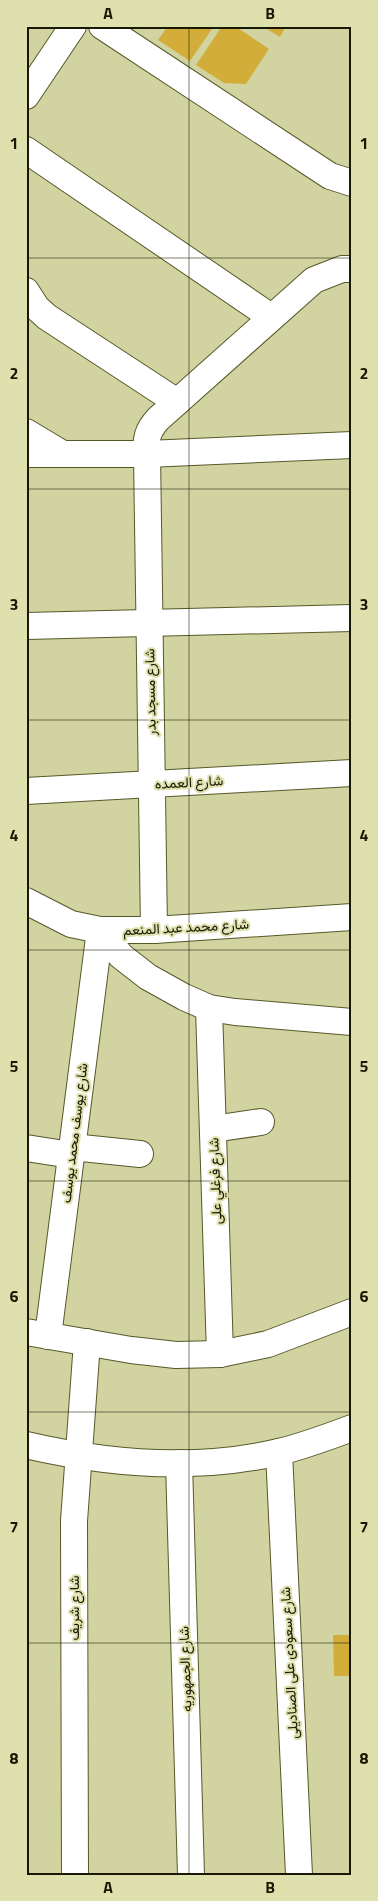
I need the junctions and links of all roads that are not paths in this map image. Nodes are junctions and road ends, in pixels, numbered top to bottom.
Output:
1 (74, 26) edge
2 (102, 26) edge
3 (26, 96) edge
4 (26, 150) edge
5 (352, 184) edge
6 (352, 268) edge
7 (26, 291) edge
8 (271, 317) junction
9 (177, 402) junction
10 (26, 432) edge
11 (352, 445) edge
12 (61, 453) junction
13 (26, 454) edge
14 (147, 454) junction
15 (352, 618) edge
16 (149, 622) junction
17 (26, 626) edge
18 (352, 773) edge
19 (152, 784) junction
20 (26, 791) edge
21 (26, 901) edge
22 (352, 917) edge
23 (100, 930) junction
24 (154, 930) junction
25 (210, 1008) junction
26 (352, 1022) edge
27 (261, 1122) dead end
28 (213, 1129) junction
29 (26, 1148) edge
30 (72, 1151) junction
31 (140, 1154) dead end
32 (352, 1312) edge
33 (37, 1334) edge
34 (87, 1342) junction
35 (220, 1354) junction
36 (352, 1428) edge
37 (26, 1445) edge
38 (279, 1452) junction
39 (78, 1456) junction
40 (179, 1463) junction
41 (75, 1875) edge
42 (191, 1875) edge
43 (299, 1875) edge

1 - 3 street
2 - 5 street
4 - 8 street
6 - 8 street, شارع مسجد بدر
7 - 9 street
8 - 9 street, شارع مسجد بدر
9 - 14 street, شارع مسجد بدر
10 - 12 street
11 - 14 street
12 - 13 street
12 - 14 street
14 - 16 street, شارع مسجد بدر
15 - 16 street
16 - 17 street
16 - 19 street, شارع مسجد بدر
18 - 19 street, شارع العمده
19 - 20 street, شارع العمده
19 - 24 street, شارع مسجد بدر
21 - 23 street, شارع محمد عبد المنعم
22 - 24 street, شارع محمد عبد المنعم
23 - 24 street, شارع محمد عبد المنعم
23 - 25 street
23 - 30 street, شارع يوسف محمد يوسف
25 - 26 street
25 - 28 street, شارع فرغلي على
27 - 28 street
28 - 35 street, شارع فرغلي على
29 - 30 street
30 - 31 street
30 - 33 street, شارع يوسف محمد يوسف
32 - 35 street
33 - 34 street
34 - 35 street
34 - 39 street, شارع شريف
36 - 38 street
37 - 39 street
38 - 40 street
38 - 43 street, شارع سعودى على الصناديلى
39 - 40 street
39 - 41 street, شارع شريف
40 - 42 street, شارع الجمهوريه

